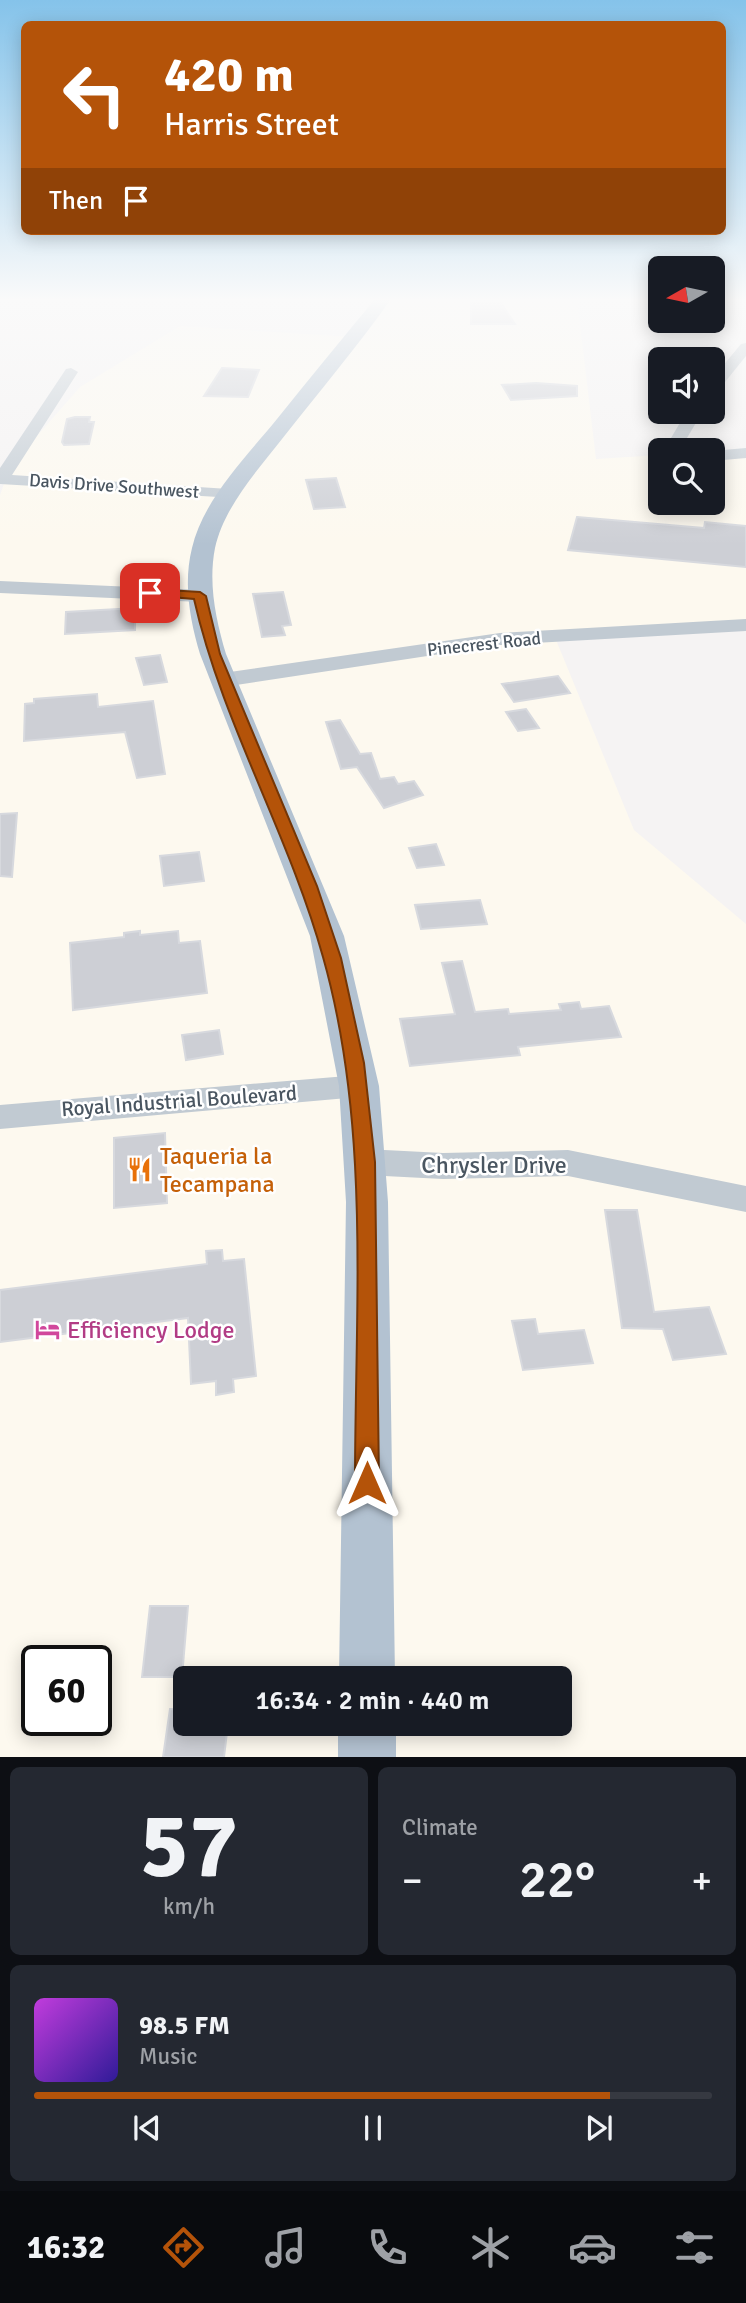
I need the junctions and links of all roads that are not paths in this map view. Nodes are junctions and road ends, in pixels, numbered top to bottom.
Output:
1 (65, 381) edge
2 (318, 381) edge
3 (746, 453) edge
4 (725, 455) edge
5 (1, 479) edge
6 (229, 494) junction
7 (0, 587) edge
8 (200, 596) junction
9 (746, 625) edge
10 (223, 680) junction
11 (359, 1086) junction
12 (0, 1117) edge
13 (365, 1162) junction
14 (746, 1199) edge
15 (367, 1666) edge
16 (367, 1736) edge
17 (367, 1757) edge

1 - 5 street
2 - 6 main road
3 - 4 street
5 - 6 street, Davis Drive Southwest
6 - 8 main road
7 - 8 street
8 - 10 main road
9 - 10 street, Pinecrest Road
10 - 11 main road
11 - 12 street, Royal Industrial Boulevard
11 - 13 main road
13 - 14 street, Chrysler Drive
13 - 15 main road
16 - 17 main road

